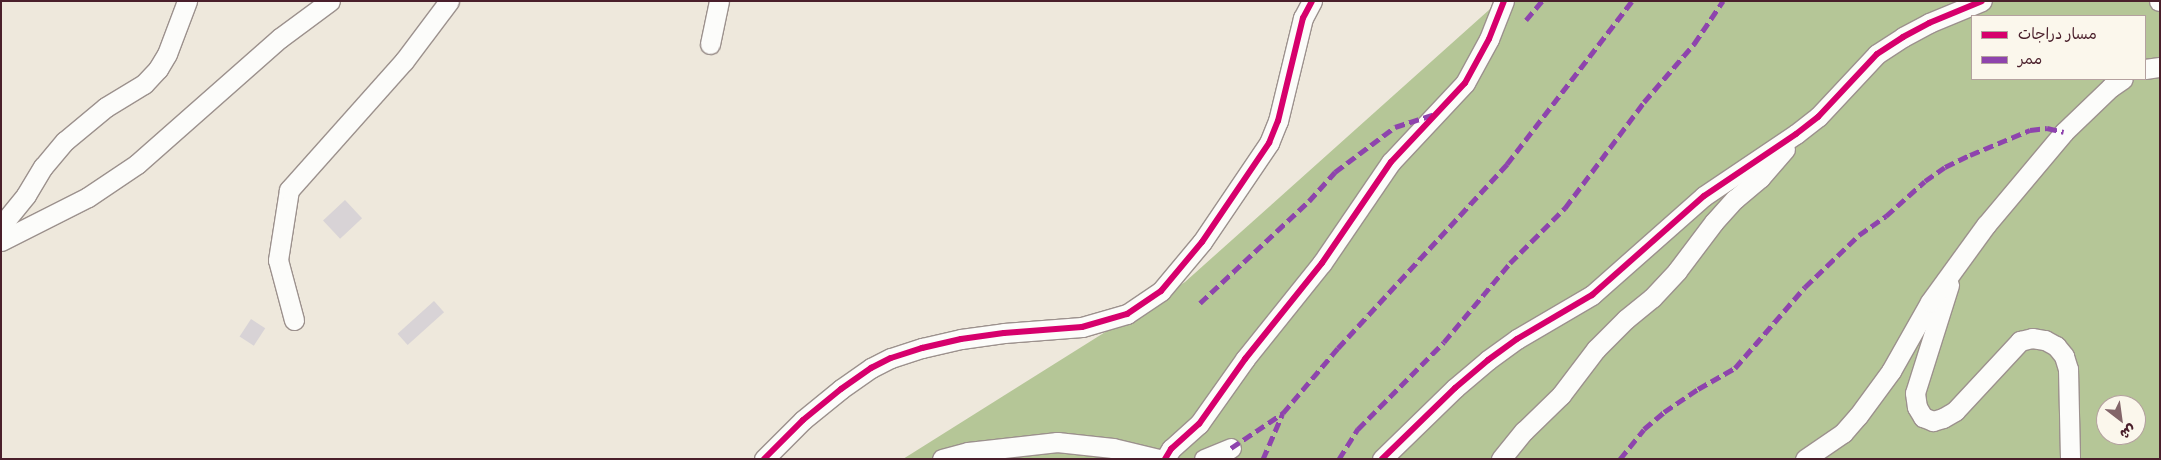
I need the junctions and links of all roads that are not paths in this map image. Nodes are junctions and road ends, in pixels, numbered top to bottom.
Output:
1 (187, 1) edge
2 (330, 1) edge
3 (449, 1) edge
4 (719, 1) edge
5 (1312, 1) edge
6 (1504, 1) edge
7 (1982, 1) edge
8 (710, 44) dead end
9 (2160, 67) edge
10 (2146, 69) edge
11 (2122, 80) edge
12 (1796, 134) junction
13 (1, 226) edge
14 (1, 241) edge
15 (1952, 274) junction
16 (294, 320) dead end
17 (1231, 448) dead end
18 (764, 459) edge
19 (942, 459) edge
20 (1159, 459) edge
21 (1165, 459) edge
22 (1204, 459) edge
23 (1382, 459) edge
24 (1501, 459) edge
25 (1805, 459) edge
26 (2070, 459) edge

1 - 13 street
2 - 14 street
3 - 16 street
4 - 8 street
5 - 18 street
6 - 21 street
7 - 12 street
9 - 10 street
11 - 15 street
12 - 23 street
12 - 24 street
15 - 25 street
15 - 26 street
17 - 22 street
19 - 20 street

